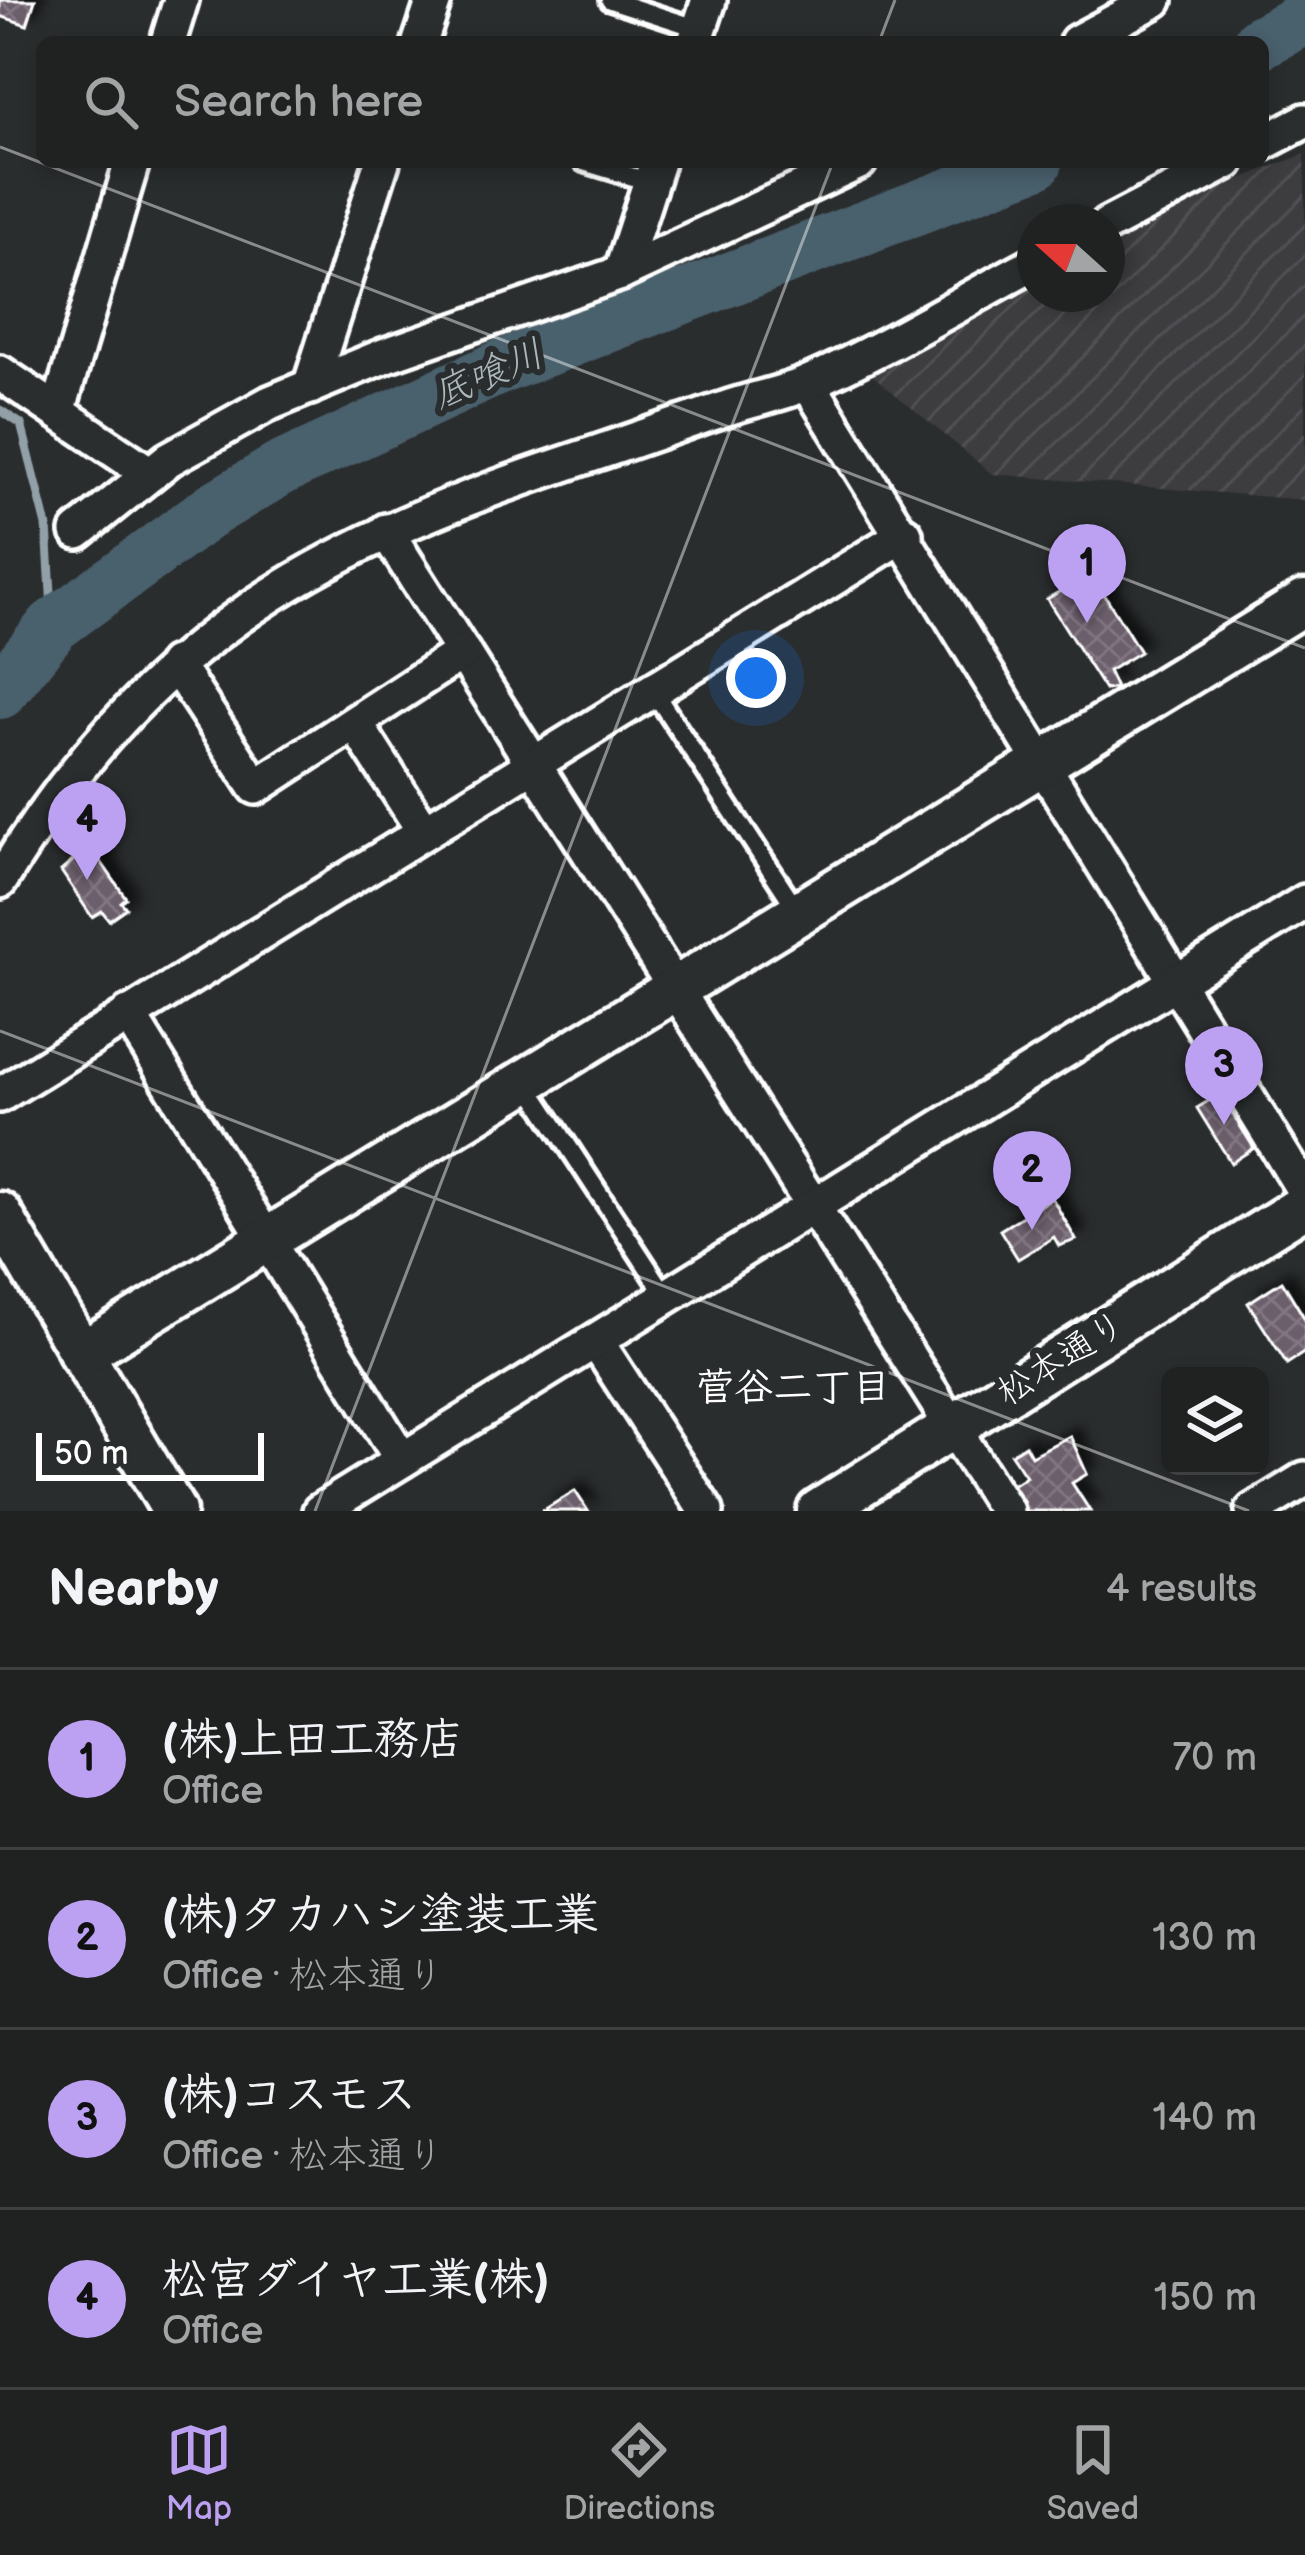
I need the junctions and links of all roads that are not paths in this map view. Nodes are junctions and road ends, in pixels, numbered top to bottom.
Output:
1 (181, 0) edge
2 (434, 0) edge
3 (610, 0) edge
4 (1155, 0) edge
5 (701, 24) edge
6 (170, 36) edge
7 (422, 36) edge
8 (1088, 36) edge
9 (1305, 121) edge
10 (1269, 140) edge
11 (130, 168) edge
12 (380, 168) edge
13 (846, 168) edge
14 (1216, 168) edge
15 (653, 172) edge
16 (1125, 216) edge
17 (620, 273) junction
18 (1017, 273) edge
19 (0, 373) edge
20 (808, 383) junction
21 (310, 386) junction
22 (58, 412) junction
23 (150, 474) junction
24 (386, 531) junction
25 (78, 532) dead end
26 (905, 534) junction
27 (1305, 602) edge
28 (463, 652) junction
29 (175, 664) junction
30 (652, 689) junction
31 (355, 723) junction
32 (533, 763) junction
33 (1043, 763) junction
34 (424, 831) junction
35 (0, 881) edge
36 (1305, 902) edge
37 (799, 913) junction
38 (1179, 980) junction
39 (676, 988) junction
40 (128, 1014) junction
41 (526, 1081) junction
42 (0, 1095) edge
43 (1305, 1192) edge
44 (1305, 1205) edge
45 (815, 1206) junction
46 (0, 1214) edge
47 (267, 1240) junction
48 (667, 1297) junction
49 (596, 1341) junction
50 (81, 1354) junction
51 (956, 1426) junction
52 (402, 1460) junction
53 (1305, 1479) edge
54 (174, 1511) edge
55 (320, 1511) edge
56 (706, 1511) edge
57 (819, 1511) edge
58 (1006, 1511) edge
59 (1253, 1511) edge

1 - 6 street
2 - 7 street
3 - 5 lane
4 - 8 street
9 - 10 street
11 - 22 street
12 - 21 street
13 - 17 street
14 - 16 street
15 - 17 street
17 - 21 street
18 - 20 street
19 - 22 street
20 - 24 street
20 - 26 street
21 - 23 street
22 - 23 street
23 - 25 street
24 - 28 street
24 - 29 street
26 - 30 street
26 - 33 street
27 - 33 street
28 - 31 street
28 - 32 street
29 - 31 street
29 - 35 street
30 - 32 street
30 - 37 lane
31 - 34 street
32 - 34 street
32 - 39 street
33 - 37 street
33 - 38 street
34 - 40 street
36 - 38 street
37 - 39 street
38 - 43 street
38 - 45 street
39 - 41 street
39 - 45 street
40 - 42 street
40 - 47 street
41 - 47 street
41 - 48 lane
44 - 51 street, 松本通り
45 - 48 street
45 - 51 street
46 - 50 street
47 - 50 street
47 - 52 street
48 - 49 street
49 - 52 street
49 - 56 street
50 - 54 street
51 - 57 street, 松本通り
51 - 58 street
52 - 55 street
53 - 59 street

